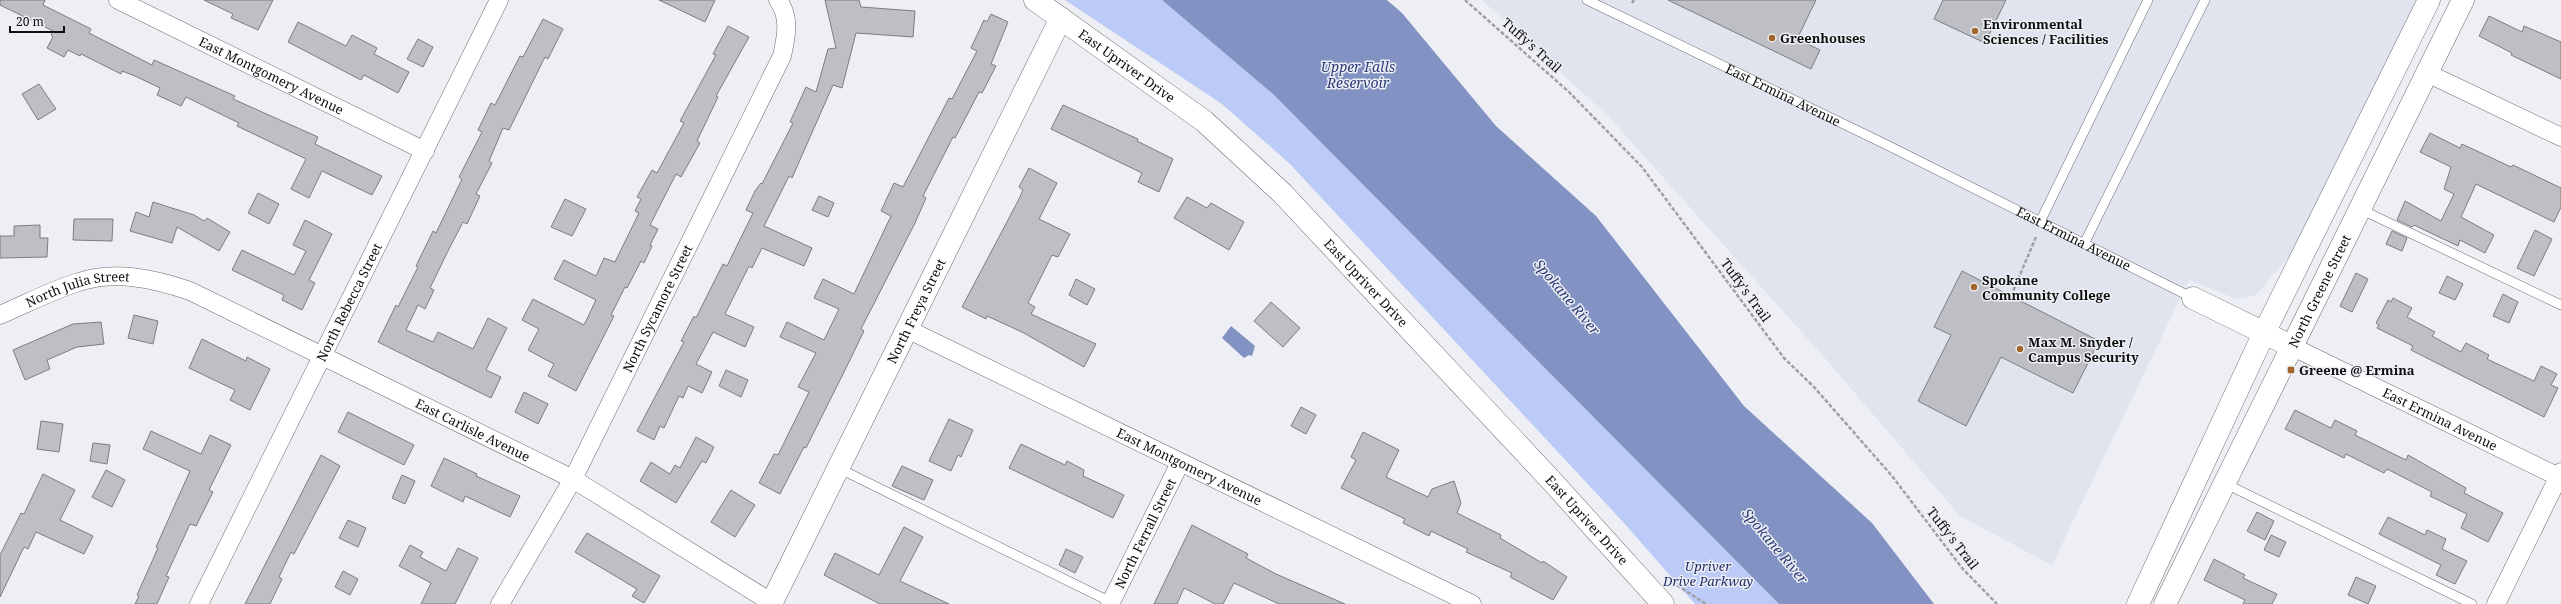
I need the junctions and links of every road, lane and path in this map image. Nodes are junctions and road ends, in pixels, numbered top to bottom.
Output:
1 (118, 0) edge
2 (499, 0) edge
3 (1035, 0) edge
4 (1465, 0) edge
5 (1587, 0) edge
6 (1634, 0) edge
7 (2148, 0) edge
8 (2205, 0) edge
9 (2429, 0) edge
10 (2442, 0) edge
11 (2462, 0) edge
12 (780, 2) edge
13 (1632, 4) dead end
14 (1061, 18) junction
15 (2427, 73) junction
16 (2561, 137) edge
17 (425, 151) junction
18 (2360, 209) junction
19 (2040, 222) junction
20 (2036, 237) dead end
21 (2084, 244) junction
22 (159, 280) joint
23 (2011, 296) dead end
24 (2193, 298) joint
25 (2561, 305) edge
26 (0, 315) edge
27 (907, 329) junction
28 (2264, 332) junction
29 (2291, 346) junction
30 (322, 356) junction
31 (1180, 463) junction
32 (838, 468) junction
33 (2560, 476) edge
34 (573, 479) junction
35 (2224, 483) junction
36 (1453, 600) edge
37 (1112, 603) edge
38 (199, 604) edge
39 (500, 604) edge
40 (772, 604) edge
41 (1472, 604) edge
42 (1663, 604) edge
43 (1997, 604) edge
44 (2138, 604) edge
45 (2165, 604) edge
46 (2472, 604) edge
47 (2496, 604) edge

1 - 17 street, East Montgomery Avenue
2 - 17 street, North Rebecca Street
3 - 14 street, East Upriver Drive
4 - 43 path, Tuffy's Trail
5 - 19 lane, East Ermina Avenue
6 - 13 path
7 - 19 lane
8 - 21 lane
9 - 28 street
10 - 18 street
11 - 15 street, North Greene Street
12 - 34 street, North Sycamore Street
14 - 27 street, North Freya Street
14 - 42 street, East Upriver Drive
15 - 16 street
15 - 18 street, North Greene Street
17 - 30 street, North Rebecca Street
18 - 25 lane
18 - 29 street, North Greene Street
19 - 21 lane, East Ermina Avenue
20 - 23 path
21 - 24 lane, East Ermina Avenue
22 - 26 street, North Julia Street
22 - 30 street, East Carlisle Avenue
24 - 28 street, East Ermina Avenue
27 - 31 street, East Montgomery Avenue
27 - 32 street, North Freya Street
28 - 29 street, East Ermina Avenue
28 - 44 street
29 - 33 street, East Ermina Avenue
29 - 35 street, North Greene Street
30 - 34 street, East Carlisle Avenue
30 - 38 street, North Rebecca Street
31 - 36 street, East Montgomery Avenue
31 - 37 street, North Ferrall Street
32 - 37 lane
32 - 40 street, North Freya Street
33 - 47 street
34 - 39 street, North Sycamore Street
34 - 40 street, East Carlisle Avenue
35 - 45 street, North Greene Street
35 - 46 lane
36 - 41 street, East Montgomery Avenue

